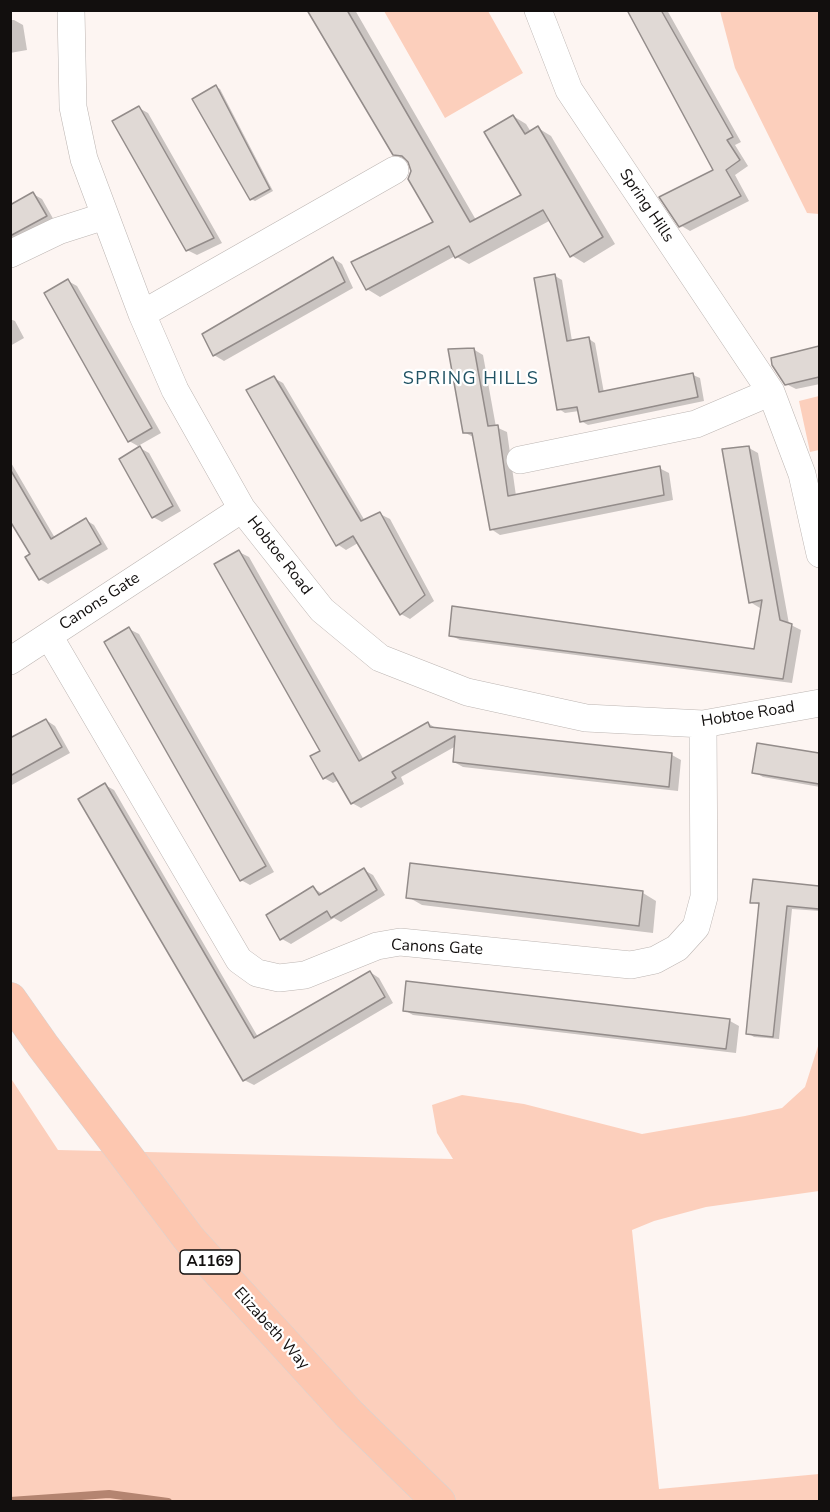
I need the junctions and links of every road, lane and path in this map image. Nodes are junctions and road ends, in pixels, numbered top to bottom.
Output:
1 (71, 10) edge
2 (538, 10) edge
3 (395, 170) dead end
4 (105, 216) junction
5 (10, 254) edge
6 (142, 314) junction
7 (771, 392) junction
8 (520, 460) dead end
9 (242, 509) junction
10 (819, 554) edge
11 (49, 636) junction
12 (10, 661) edge
13 (819, 703) edge
14 (703, 724) junction
15 (10, 999) edge
16 (439, 1502) edge

1 - 4 street, Hobtoe Road
2 - 7 street, Spring Hills
3 - 6 street
4 - 5 street
4 - 6 street, Hobtoe Road
6 - 9 street, Hobtoe Road
7 - 8 street
7 - 10 street, Spring Hills
9 - 11 street, Canons Gate
9 - 14 street, Hobtoe Road
11 - 12 street, Canons Gate
11 - 14 street, Canons Gate
13 - 14 street, Hobtoe Road
15 - 16 main road, Elizabeth Way / A1169

